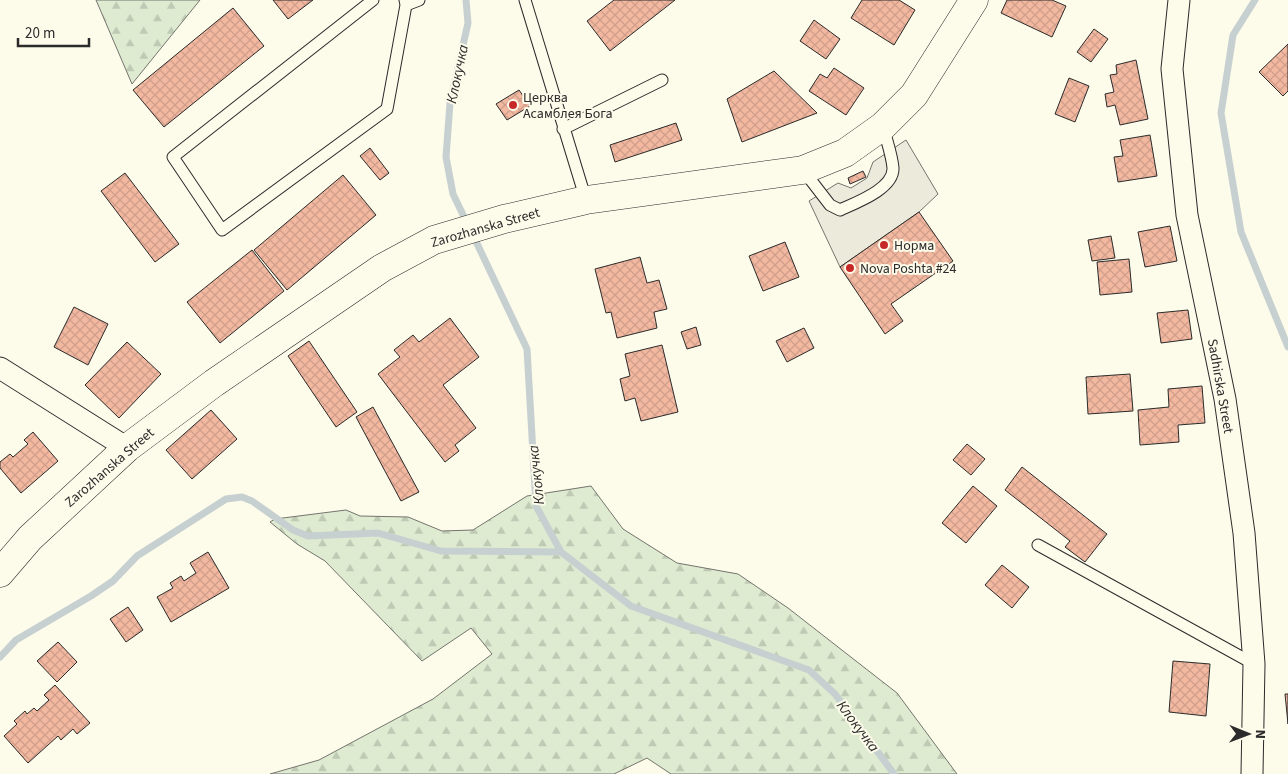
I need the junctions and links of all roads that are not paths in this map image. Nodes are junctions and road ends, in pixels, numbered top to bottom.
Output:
1 (373, 0) edge
2 (420, 0) edge
3 (525, 0) edge
4 (974, 0) edge
5 (1179, 0) edge
6 (405, 3) edge
7 (662, 80) dead end
8 (883, 126) junction
9 (563, 129) junction
10 (803, 170) junction
11 (586, 200) junction
12 (0, 368) edge
13 (127, 448) junction
14 (1038, 545) dead end
15 (0, 572) edge
16 (1254, 664) junction
17 (1252, 774) edge

1 - 6 lane
2 - 6 lane
3 - 9 lane
4 - 8 street, Zarozhanska Street
5 - 16 street, Sadhirska Street
7 - 9 lane
8 - 10 street, Zarozhanska Street
8 - 10 lane
9 - 11 lane
10 - 11 street, Zarozhanska Street
11 - 13 street, Zarozhanska Street
12 - 13 street
13 - 15 street, Zarozhanska Street
14 - 16 lane
16 - 17 street, Sadhirska Street

